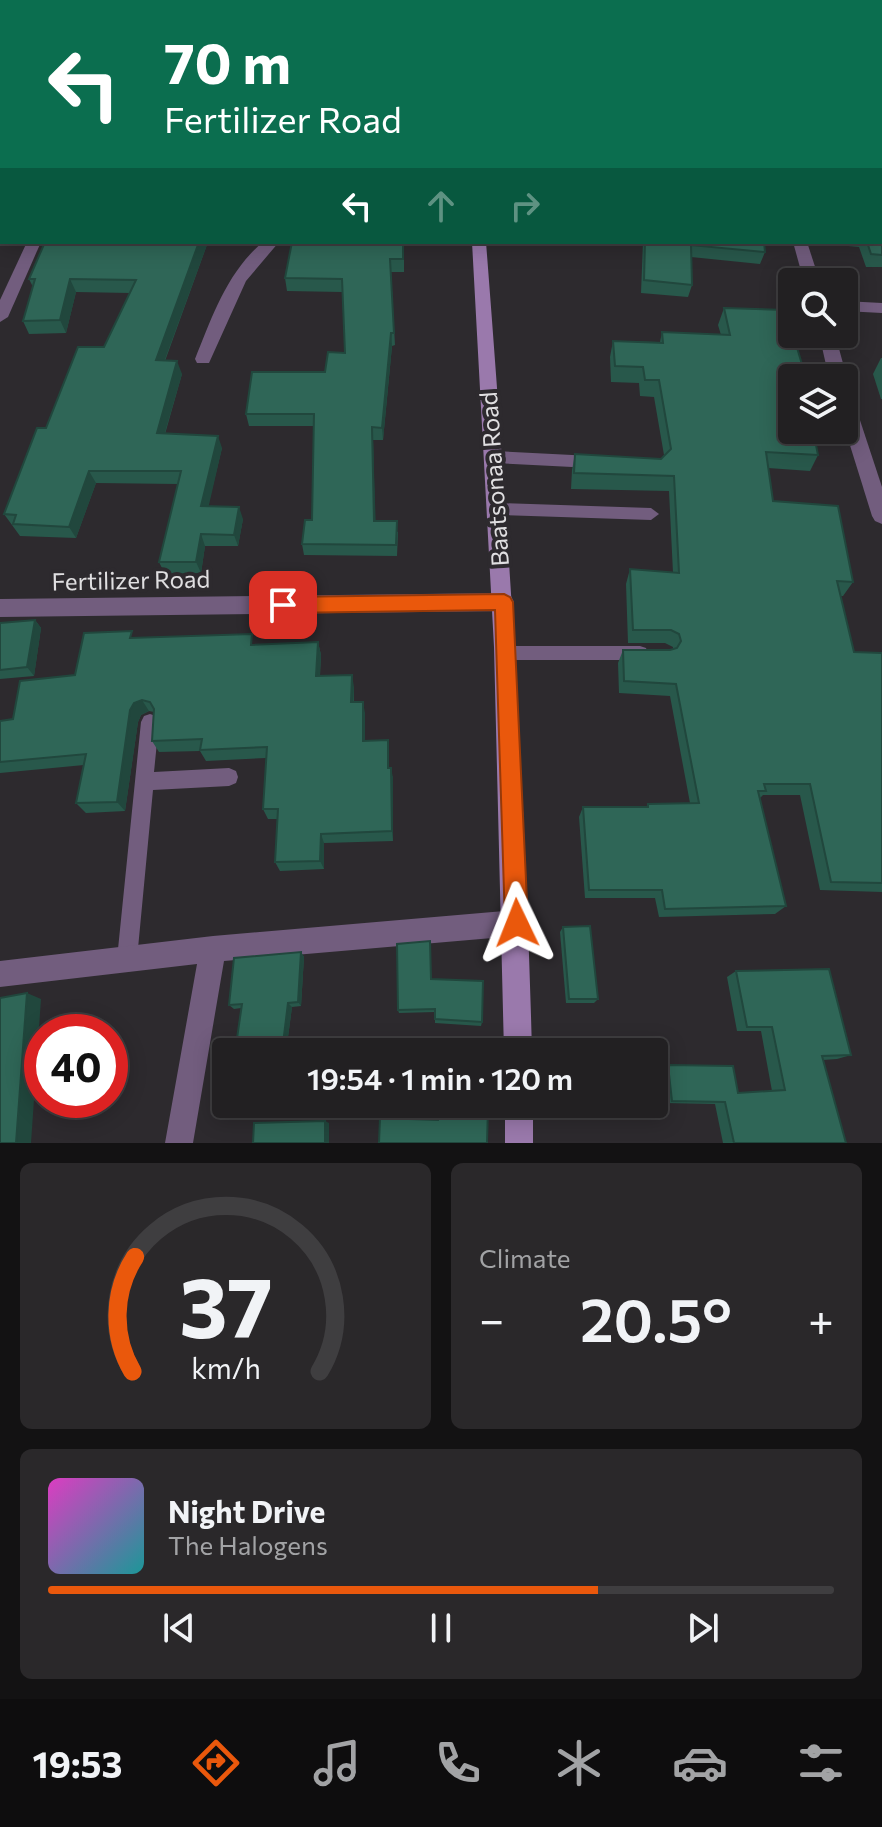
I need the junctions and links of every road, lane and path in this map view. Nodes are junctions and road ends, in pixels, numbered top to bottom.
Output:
1 (33, 244) edge
2 (269, 244) edge
3 (479, 244) edge
4 (801, 244) edge
5 (808, 268) edge
6 (858, 307) edge
7 (882, 308) edge
8 (0, 317) edge
9 (203, 359) dead end
10 (858, 442) edge
11 (494, 457) junction
12 (612, 463) edge
13 (497, 509) junction
14 (651, 514) dead end
15 (882, 516) edge
16 (504, 602) junction
17 (0, 608) edge
18 (506, 653) junction
19 (664, 653) edge
20 (150, 722) edge
21 (229, 777) dead end
22 (144, 781) junction
23 (517, 923) junction
24 (213, 949) junction
25 (127, 959) junction
26 (0, 974) edge
27 (518, 1038) edge
28 (519, 1118) edge
29 (179, 1143) edge
30 (519, 1143) edge

1 - 8 street
2 - 9 street
3 - 11 street, Baatsonaa Road
4 - 5 street
6 - 7 street
10 - 15 street
11 - 12 lane
11 - 13 street, Baatsonaa Road
13 - 14 lane
13 - 16 street, Baatsonaa Road
16 - 17 street, Fertilizer Road
16 - 18 street, Baatsonaa Road
18 - 19 lane
18 - 23 street, Baatsonaa Road
20 - 22 lane
21 - 22 lane
22 - 25 lane
23 - 24 street
23 - 27 street, Baatsonaa Road
24 - 25 street
24 - 29 street
25 - 26 street
28 - 30 street

